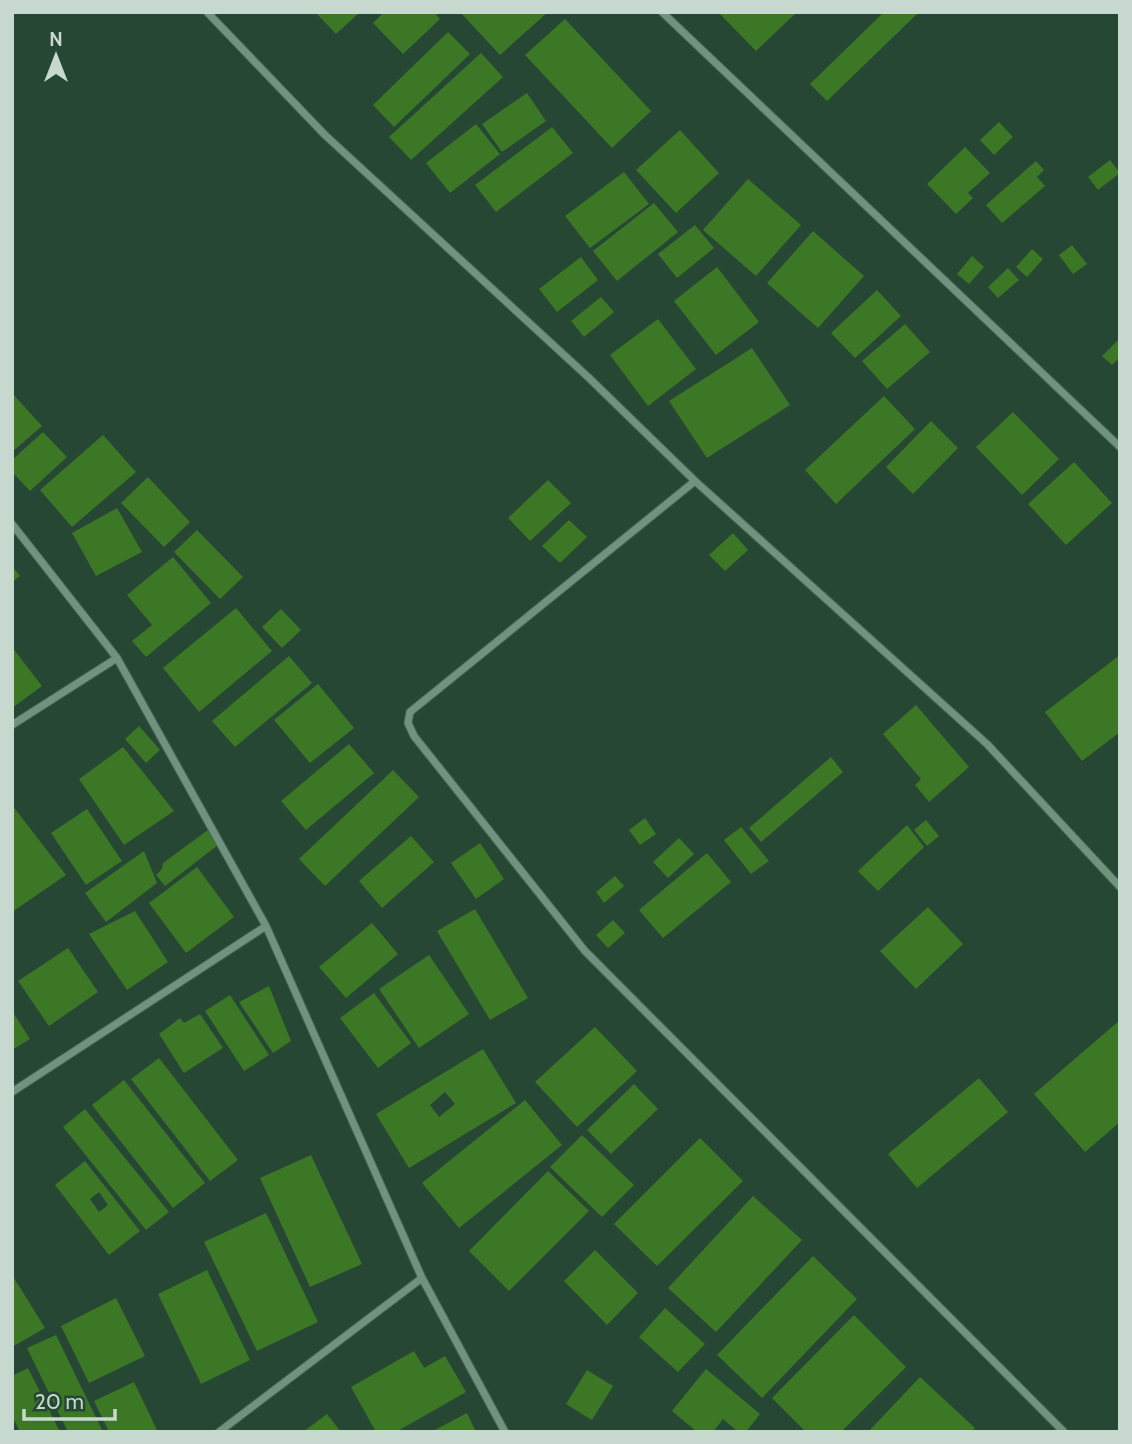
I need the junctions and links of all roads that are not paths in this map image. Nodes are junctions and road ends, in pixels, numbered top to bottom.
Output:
1 (207, 12) edge
2 (662, 12) edge
3 (1120, 447) edge
4 (695, 481) junction
5 (12, 524) edge
6 (117, 658) junction
7 (12, 725) edge
8 (1120, 887) edge
9 (266, 926) junction
10 (12, 1092) edge
11 (422, 1278) junction
12 (219, 1432) edge
13 (505, 1432) edge
14 (1064, 1432) edge

1 - 4 street
2 - 3 street
4 - 8 street
4 - 14 street
5 - 6 street
6 - 7 street
6 - 9 street
9 - 10 street
9 - 11 street
11 - 12 street
11 - 13 street

